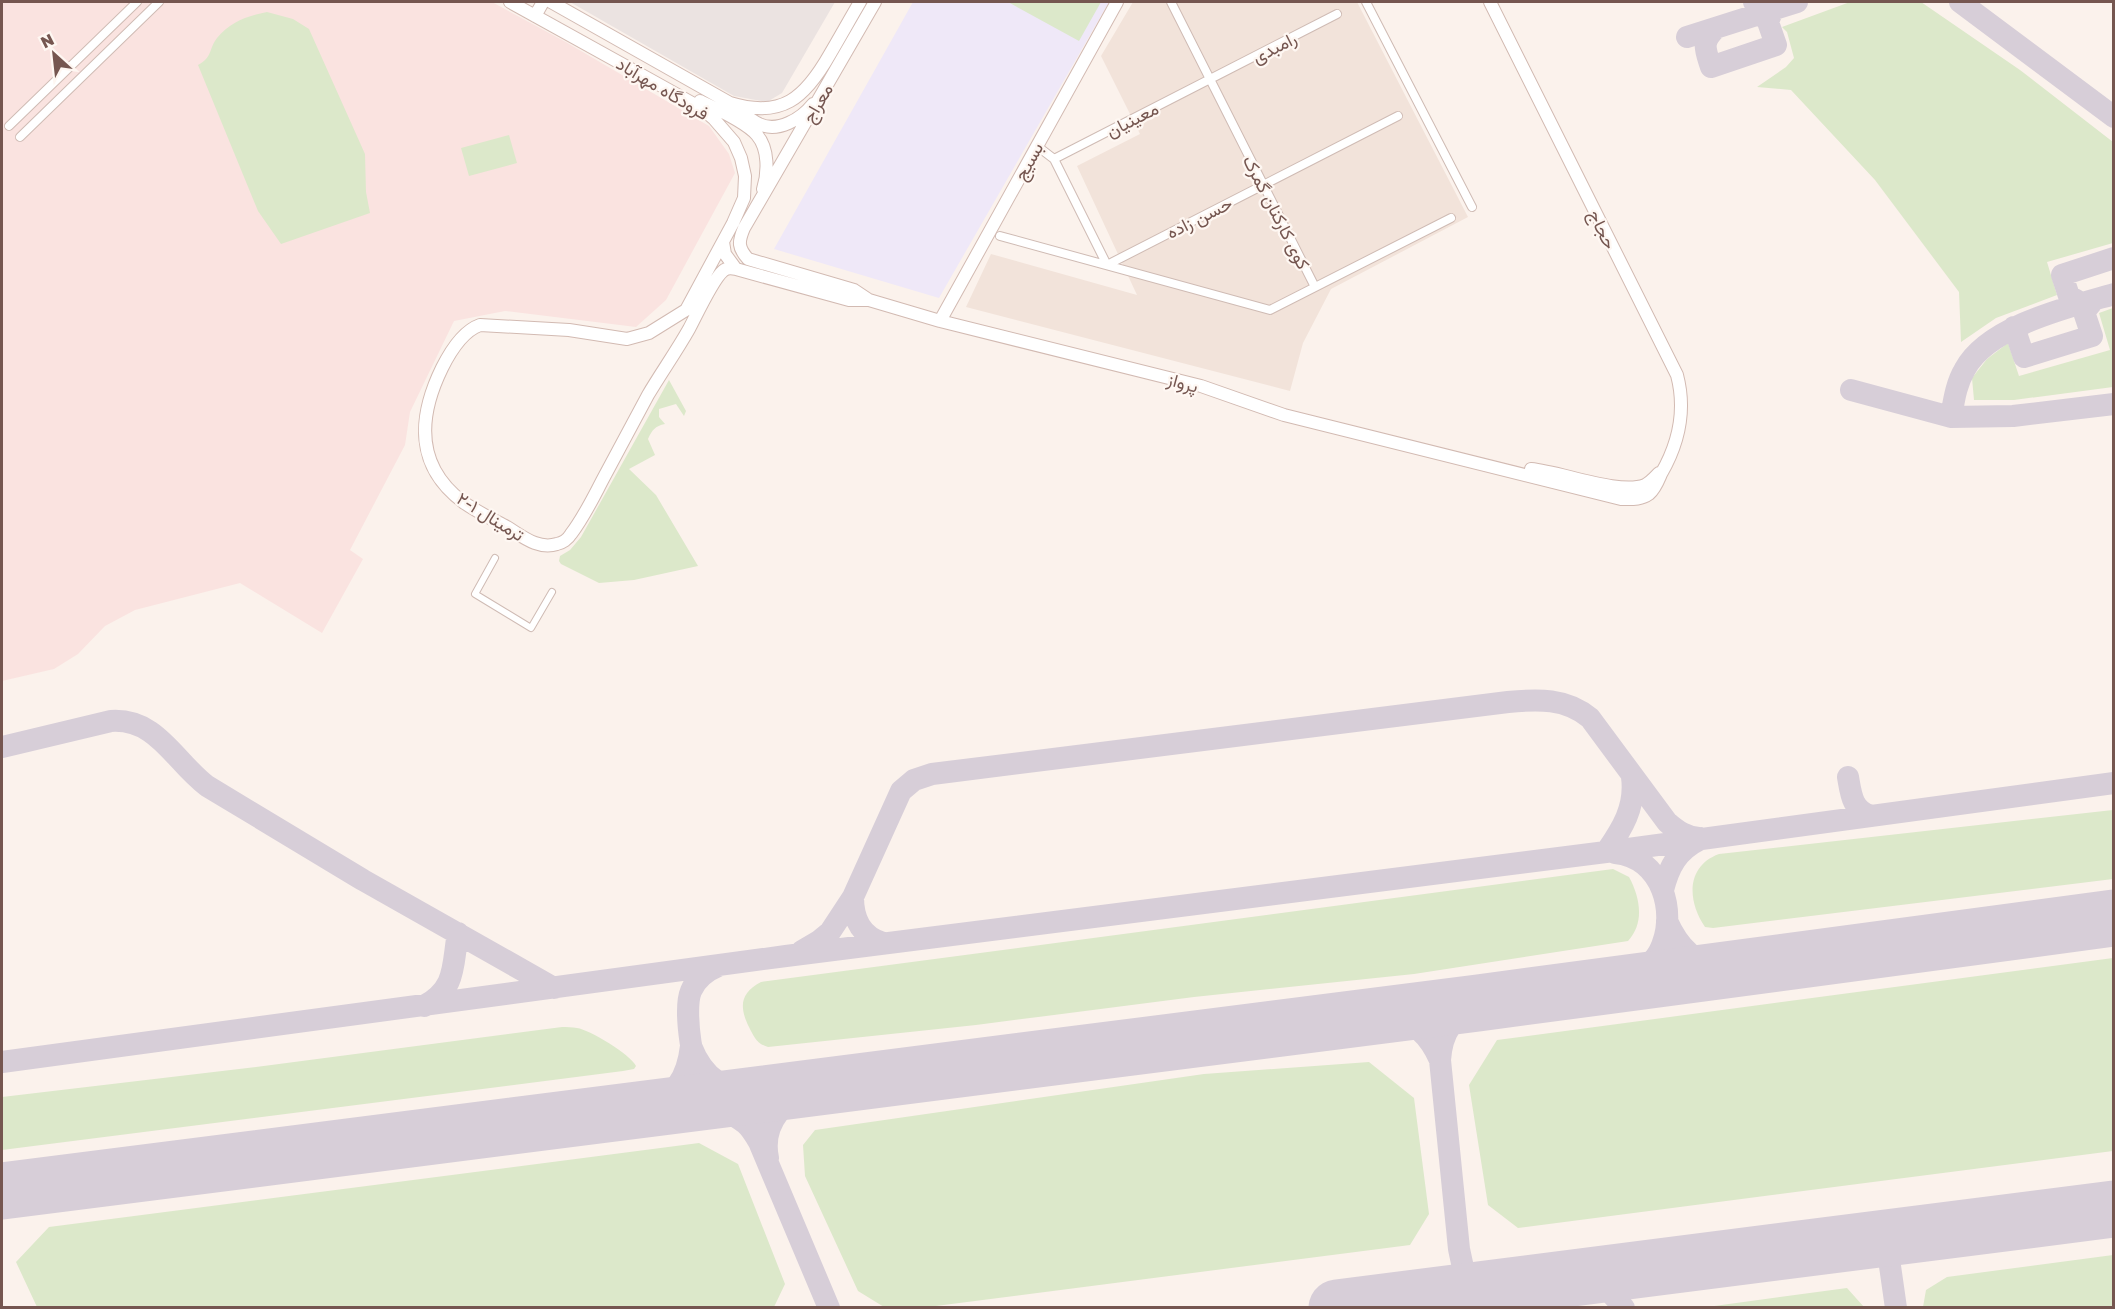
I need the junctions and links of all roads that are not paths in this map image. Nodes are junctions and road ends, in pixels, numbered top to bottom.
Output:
1 (137, 2) edge
2 (159, 2) edge
3 (510, 2) edge
4 (543, 2) edge
5 (551, 2) edge
6 (860, 2) edge
7 (875, 2) edge
8 (1117, 2) edge
9 (1171, 2) edge
10 (1366, 2) edge
11 (1490, 2) edge
12 (1337, 14) dead end
13 (535, 16) junction
14 (817, 77) joint
15 (649, 79) junction
16 (1210, 80) junction
17 (829, 84) junction
18 (730, 103) junction
19 (1398, 116) dead end
20 (9, 126) dead end
21 (20, 137) dead end
22 (1037, 146) junction
23 (1054, 159) junction
24 (1263, 184) junction
25 (759, 205) junction
26 (1472, 207) dead end
27 (1451, 218) dead end
28 (1000, 236) dead end
29 (723, 242) junction
30 (710, 265) junction
31 (1107, 265) junction
32 (736, 268) junction
33 (723, 271) junction
34 (1315, 287) junction
35 (869, 300) junction
36 (691, 312) junction
37 (939, 321) junction
38 (1668, 463) joint
39 (495, 558) dead end
40 (552, 592) dead end

1 - 20 street
2 - 21 street
3 - 13 main road, فرودگاه مهرآباد
4 - 13 main road
5 - 18 main road, فرودگاه مهرآباد
6 - 14 main road, معراج
7 - 17 main road, معراج
8 - 22 main road, بسیج
9 - 16 street, کوی کارکنان گمرک
10 - 26 street
11 - 38 main road, حجاج
12 - 16 street, رامبدی
13 - 15 main road, فرودگاه مهرآباد
14 - 18 main road, فرودگاه مهرآباد
15 - 25 main road
15 - 29 main road, فرودگاه مهرآباد
16 - 23 street, معینیان
16 - 24 street, کوی کارکنان گمرک
17 - 18 main road
17 - 25 main road, معراج
19 - 24 street, حسن زاده
22 - 23 street
22 - 37 main road, بسیج
23 - 31 street
24 - 31 street, حسن زاده
24 - 34 street, کوی کارکنان گمرک
25 - 35 main road, پرواز
27 - 34 street, کوی کارکنان گمرک
28 - 31 street
29 - 30 main road
29 - 32 main road
30 - 33 main road
30 - 36 main road
31 - 34 street
32 - 33 main road
32 - 35 main road, پرواز
33 - 36 main road
35 - 37 main road, پرواز
36 - 36 main road, ترمینال ۱-۲
37 - 38 main road, پرواز
39 - 40 street

